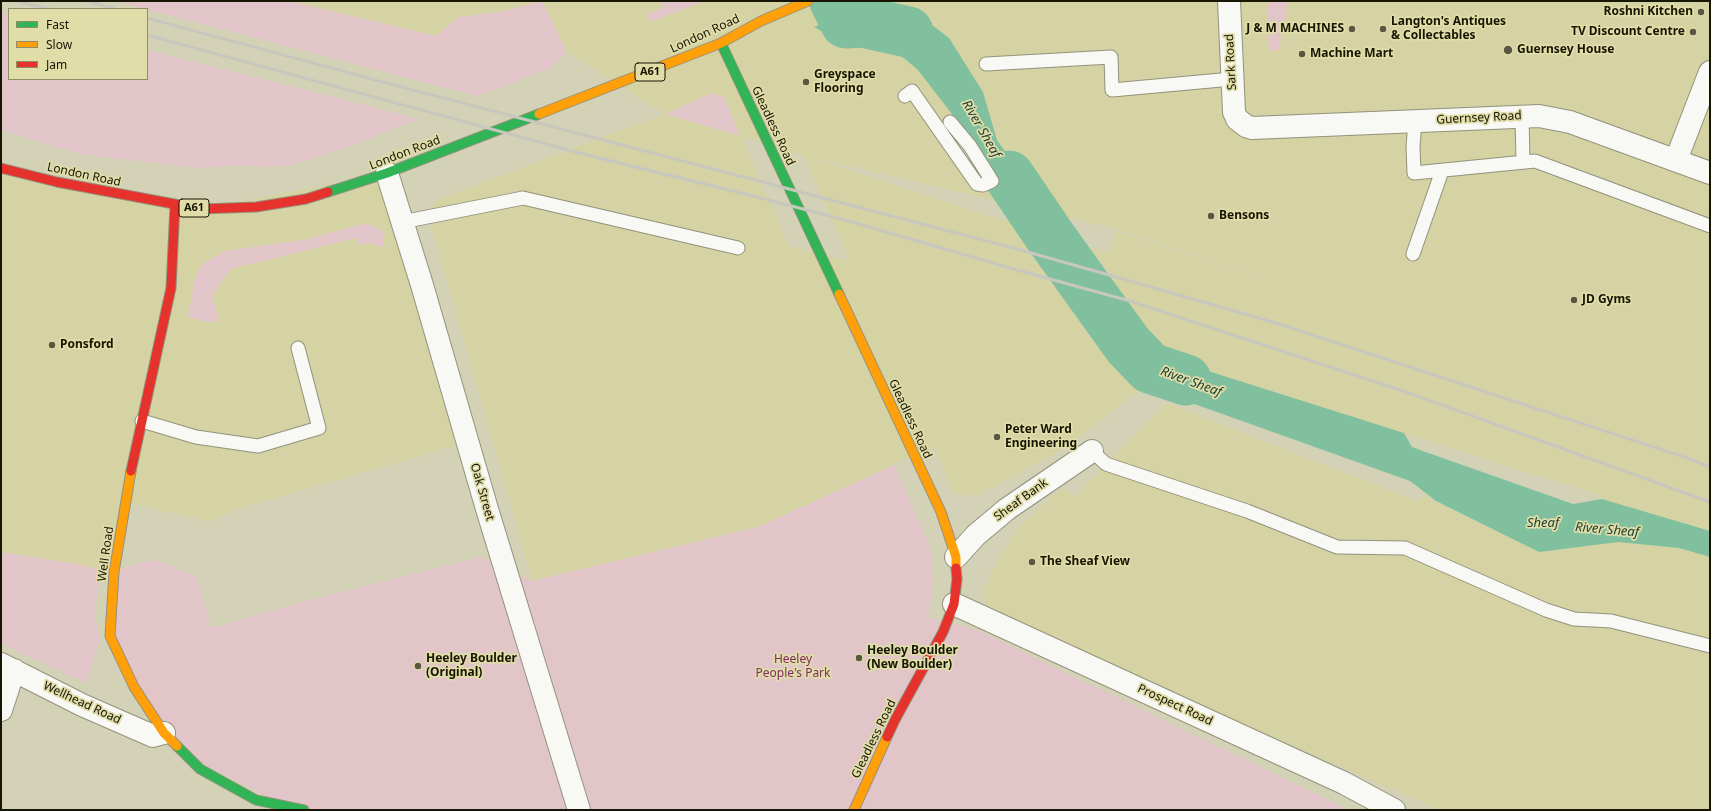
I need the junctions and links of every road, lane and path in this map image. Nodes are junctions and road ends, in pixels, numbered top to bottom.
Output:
1 (808, 1) edge
2 (1229, 1) edge
3 (721, 43) junction
4 (986, 64) dead end
5 (1710, 72) edge
6 (1232, 78) junction
7 (905, 96) dead end
8 (1522, 116) junction
9 (950, 122) dead end
10 (1240, 122) joint
11 (1415, 122) junction
12 (1676, 160) junction
13 (1523, 162) junction
14 (1, 168) edge
15 (1442, 170) junction
16 (387, 173) junction
17 (1710, 173) edge
18 (175, 205) junction
19 (402, 222) junction
20 (1710, 226) edge
21 (738, 248) dead end
22 (1413, 254) dead end
23 (298, 348) dead end
24 (142, 421) junction
25 (1092, 451) joint
26 (956, 557) junction
27 (954, 604) junction
28 (1710, 646) edge
29 (7, 667) edge
30 (1, 710) edge
31 (164, 733) junction
32 (254, 805) edge
33 (304, 810) edge
34 (579, 810) edge
35 (854, 810) edge
36 (1394, 810) edge

1 - 3 main road, London Road / A61
2 - 6 street, Sark Road
3 - 16 main road, London Road / A61
3 - 26 main road, Gleadless Road
4 - 6 lane
5 - 12 street
6 - 10 street, Sark Road
7 - 9 lane
8 - 11 street, Guernsey Road
8 - 12 street, Guernsey Road
8 - 13 lane
10 - 11 street, Guernsey Road
11 - 15 lane
12 - 17 street, Guernsey Road
13 - 15 lane
13 - 20 lane
14 - 18 main road, London Road / A61
15 - 22 lane
16 - 18 main road, London Road / A61
16 - 19 street, Oak Street
18 - 24 main road, Well Road
19 - 21 lane
19 - 34 street, Oak Street
23 - 24 lane
24 - 31 main road, Well Road
25 - 26 street, Sheaf Bank
25 - 28 lane
26 - 27 main road, Gleadless Road
27 - 35 main road, Gleadless Road
27 - 36 street, Prospect Road
29 - 30 street
29 - 31 street, Wellhead Road
31 - 32 main road, Well Road
32 - 33 main road, Well Road

